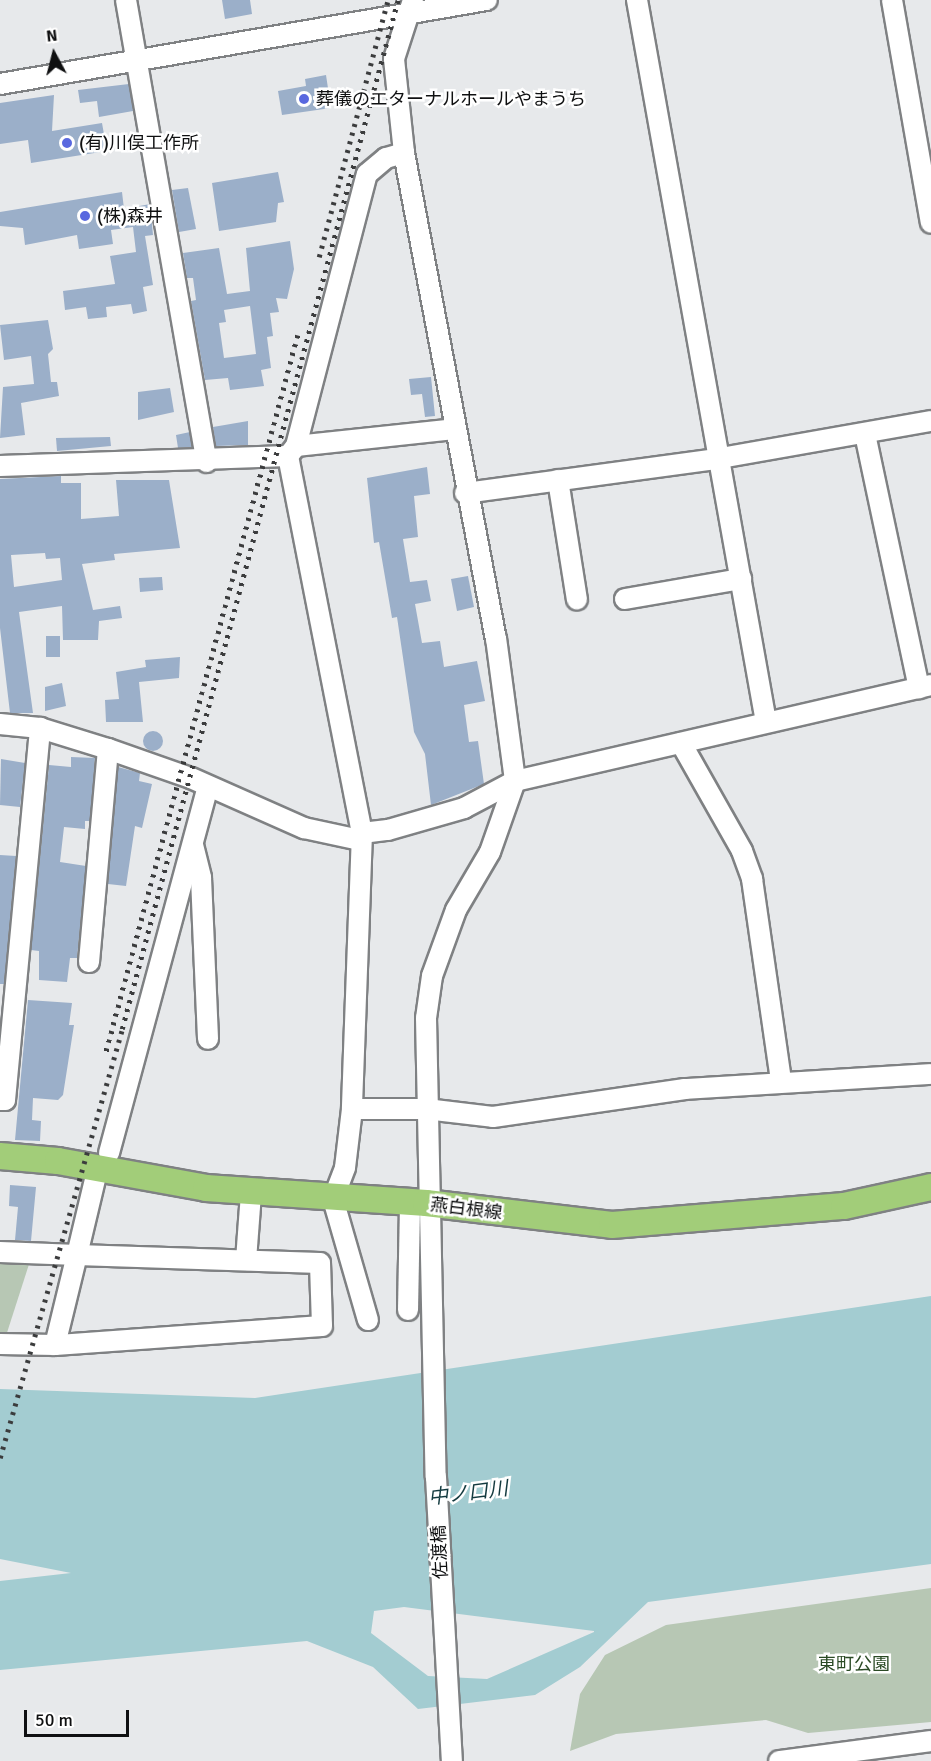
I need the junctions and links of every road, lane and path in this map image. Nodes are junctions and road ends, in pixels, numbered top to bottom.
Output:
1 (126, 0) edge
2 (487, 0) edge
3 (637, 0) edge
4 (892, 0) edge
5 (411, 6) edge
6 (137, 60) junction
7 (0, 84) edge
8 (404, 153) junction
9 (931, 223) edge
10 (931, 421) edge
11 (454, 429) junction
12 (865, 434) junction
13 (292, 451) junction
14 (715, 459) junction
15 (207, 462) junction
16 (0, 466) edge
17 (558, 480) junction
18 (465, 493) junction
19 (741, 579) junction
20 (624, 599) dead end
21 (577, 600) dead end
22 (925, 686) edge
23 (766, 722) junction
24 (0, 724) edge
25 (40, 728) junction
26 (681, 743) junction
27 (108, 749) junction
28 (514, 781) junction
29 (208, 786) junction
30 (361, 836) junction
31 (192, 842) junction
32 (89, 962) dead end
33 (208, 1039) dead end
34 (931, 1074) edge
35 (781, 1082) junction
36 (0, 1100) edge
37 (351, 1109) junction
38 (426, 1109) junction
39 (0, 1156) edge
40 (104, 1160) junction
41 (931, 1187) edge
42 (251, 1193) junction
43 (333, 1199) junction
44 (418, 1204) junction
45 (0, 1252) edge
46 (77, 1255) junction
47 (246, 1260) junction
48 (408, 1310) dead end
49 (368, 1320) dead end
50 (0, 1344) edge
51 (55, 1345) junction
52 (926, 1748) edge
53 (452, 1761) edge
54 (779, 1761) edge

1 - 6 street
2 - 5 street
3 - 14 street
4 - 9 street
5 - 6 street
5 - 8 street
6 - 7 street
6 - 15 street
8 - 11 street
8 - 13 street
10 - 12 street
11 - 13 street
11 - 18 street
12 - 14 street
12 - 22 street
13 - 15 street
13 - 30 street
14 - 17 street
14 - 19 street
15 - 16 street
17 - 18 street
17 - 21 street
18 - 28 street
19 - 20 street
19 - 23 street
22 - 23 street
23 - 26 street
24 - 25 street
25 - 27 street
25 - 36 street
26 - 28 street
26 - 35 street
27 - 29 street
27 - 32 street
28 - 30 street
28 - 38 street
29 - 30 street
29 - 31 street
30 - 37 street
31 - 33 street
31 - 40 street
34 - 35 street
35 - 38 street
37 - 38 street
37 - 43 street
38 - 44 street
39 - 40 main road, 燕白根線
40 - 42 main road, 燕白根線
40 - 46 street
41 - 44 main road, 燕白根線
42 - 43 main road, 燕白根線
42 - 47 street
43 - 44 main road, 燕白根線
43 - 49 street
44 - 48 street
44 - 53 street, 佐渡橋
45 - 46 street
46 - 47 street
46 - 51 street
47 - 51 street
50 - 51 street
52 - 54 street

